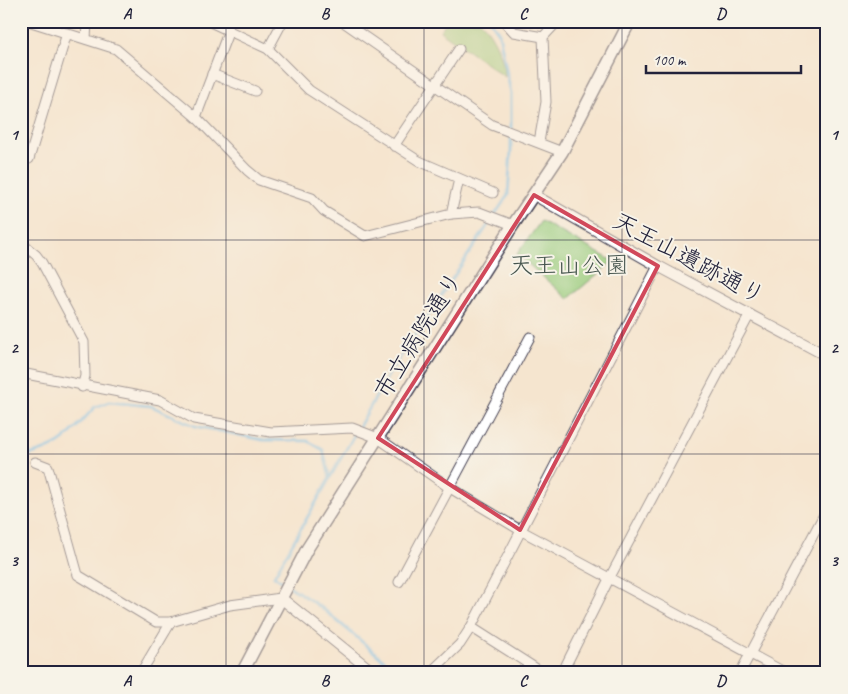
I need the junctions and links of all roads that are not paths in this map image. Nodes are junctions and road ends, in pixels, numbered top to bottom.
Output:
1 (28, 21) edge
2 (87, 21) edge
3 (208, 21) edge
4 (283, 21) edge
5 (342, 21) edge
6 (504, 21) edge
7 (558, 21) edge
8 (630, 21) edge
9 (229, 30) junction
10 (67, 33) junction
11 (543, 37) junction
12 (86, 39) junction
13 (268, 49) junction
14 (459, 49) dead end
15 (212, 74) junction
16 (435, 85) junction
17 (255, 92) dead end
18 (196, 117) junction
19 (540, 142) junction
20 (394, 146) junction
21 (562, 152) junction
22 (29, 159) dead end
23 (459, 179) junction
24 (493, 193) dead end
25 (534, 195) junction
26 (451, 214) junction
27 (512, 225) junction
28 (21, 243) edge
29 (658, 266) junction
30 (750, 314) junction
31 (530, 337) dead end
32 (827, 356) edge
33 (21, 374) edge
34 (82, 387) junction
35 (378, 438) junction
36 (35, 462) dead end
37 (450, 488) junction
38 (827, 509) edge
39 (520, 530) junction
40 (609, 579) junction
41 (399, 582) dead end
42 (281, 598) junction
43 (171, 622) junction
44 (471, 627) junction
45 (750, 654) junction
46 (144, 673) edge
47 (242, 673) edge
48 (374, 673) edge
49 (430, 673) edge
50 (543, 673) edge
51 (562, 673) edge
52 (740, 673) edge
53 (786, 673) edge

1 - 10 street
2 - 12 street
3 - 9 street
4 - 13 street
5 - 16 street
6 - 11 street
7 - 11 street
8 - 21 main road, 市立病院通り
9 - 13 street
9 - 15 street
10 - 12 street
10 - 22 street
11 - 19 street
12 - 18 street
13 - 20 street
14 - 16 street
15 - 17 street
15 - 18 street
16 - 19 street
16 - 20 street
18 - 26 street
19 - 21 street
20 - 23 street
21 - 25 main road, 市立病院通り
23 - 24 street
23 - 26 street
25 - 27 main road, 市立病院通り
25 - 29 street, 天王山遺跡通り
26 - 27 street
27 - 35 main road, 市立病院通り
28 - 34 street
29 - 30 street, 天王山遺跡通り
29 - 39 street
30 - 32 street, 天王山遺跡通り
30 - 40 street
31 - 37 street
33 - 34 street
34 - 35 street
35 - 37 street
35 - 42 main road, 市立病院通り
36 - 43 street
37 - 39 street
37 - 41 street
38 - 45 street
39 - 40 street
39 - 44 street
40 - 45 street
40 - 51 street
42 - 43 street
42 - 47 main road, 市立病院通り
42 - 48 street
43 - 46 street
44 - 49 street
44 - 50 street
45 - 52 street
45 - 53 street

